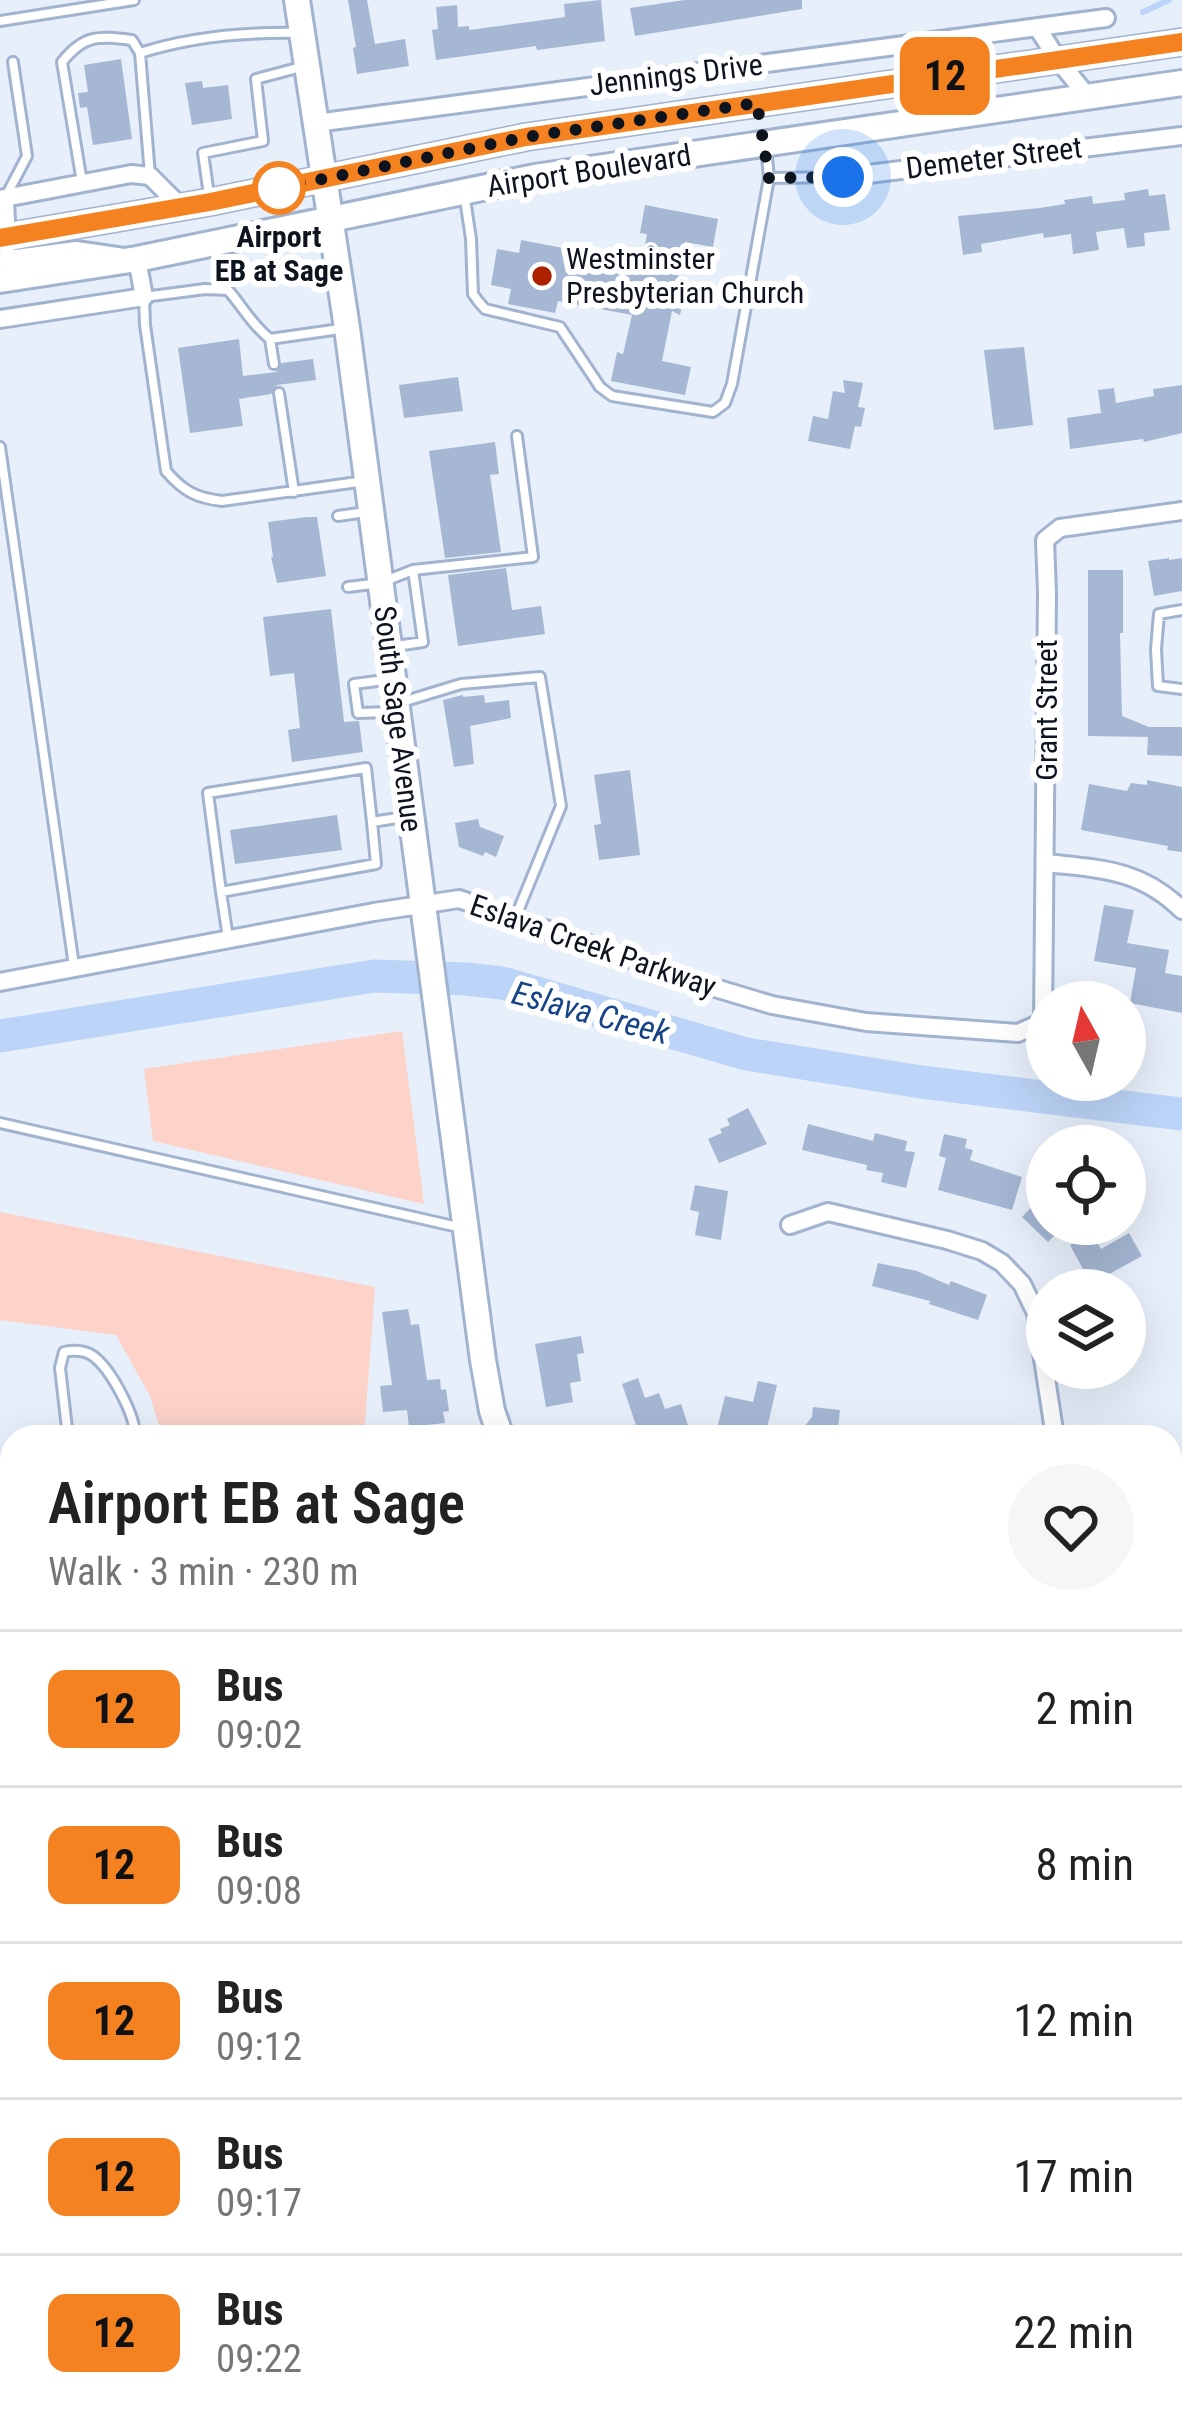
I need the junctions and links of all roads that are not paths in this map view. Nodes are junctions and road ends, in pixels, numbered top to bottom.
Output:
1 (134, 0) edge
2 (297, 0) edge
3 (1106, 18) dead end
4 (0, 21) edge
5 (1037, 27) junction
6 (302, 33) junction
7 (1182, 42) edge
8 (140, 53) junction
9 (1058, 61) junction
10 (13, 62) dead end
11 (307, 65) junction
12 (1182, 83) edge
13 (1089, 98) junction
14 (757, 103) junction
15 (316, 123) junction
16 (1182, 136) edge
17 (766, 144) junction
18 (150, 176) junction
19 (843, 177) joint
20 (769, 178) junction
21 (324, 180) junction
22 (82, 183) junction
23 (464, 192) junction
24 (3, 198) edge
25 (210, 202) junction
26 (181, 207) junction
27 (330, 220) junction
28 (3, 255) edge
29 (137, 259) junction
30 (144, 298) junction
31 (0, 319) edge
32 (347, 328) junction
33 (270, 339) junction
34 (274, 364) dead end
35 (279, 393) dead end
36 (517, 436) dead end
37 (0, 447) edge
38 (367, 480) junction
39 (294, 492) junction
40 (371, 512) junction
41 (1182, 512) edge
42 (338, 516) dead end
43 (413, 570) junction
44 (380, 583) junction
45 (348, 587) dead end
46 (1182, 610) edge
47 (389, 647) junction
48 (1182, 689) edge
49 (396, 698) junction
50 (411, 815) junction
51 (372, 822) junction
52 (1046, 863) junction
53 (221, 892) junction
54 (423, 905) junction
55 (1182, 910) edge
56 (515, 917) junction
57 (229, 939) junction
58 (74, 968) junction
59 (1044, 981) edge
60 (0, 982) edge
61 (1026, 1029) edge
62 (0, 1123) edge
63 (790, 1225) dead end
64 (465, 1228) junction
65 (67, 1425) edge
66 (136, 1425) edge
67 (497, 1425) edge
68 (1052, 1425) edge

1 - 4 lane
2 - 6 main road, South Sage Avenue
3 - 5 street, Jennings Drive
5 - 9 street
5 - 15 street, Jennings Drive
6 - 8 lane
6 - 11 main road, South Sage Avenue
7 - 9 main road, Airport Boulevard
8 - 18 lane
8 - 22 lane
9 - 13 street
9 - 14 main road, Airport Boulevard
10 - 24 lane
11 - 15 main road, South Sage Avenue
11 - 25 lane
12 - 13 main road, Airport Boulevard
13 - 17 main road, Airport Boulevard
14 - 17 street
14 - 21 main road, Airport Boulevard
15 - 21 main road, South Sage Avenue
16 - 19 street, Demeter Street
17 - 20 lane
17 - 23 main road, Airport Boulevard
18 - 22 street
18 - 26 street
19 - 20 lane, Demeter Street
20 - 23 lane
21 - 25 main road, Airport Boulevard
21 - 27 main road, South Sage Avenue
22 - 24 street
23 - 27 main road, Airport Boulevard
24 - 28 street
25 - 26 main road, Airport Boulevard
26 - 28 main road, Airport Boulevard
27 - 29 main road, Airport Boulevard
27 - 32 main road, South Sage Avenue
28 - 29 main road, Airport Boulevard
29 - 30 street
30 - 31 street
30 - 33 lane
30 - 39 lane
32 - 33 lane
32 - 38 main road, South Sage Avenue
33 - 34 lane
35 - 39 lane
36 - 43 lane
37 - 58 lane
38 - 39 lane
38 - 40 main road, South Sage Avenue
40 - 42 lane
40 - 44 main road, South Sage Avenue
41 - 52 street, Grant Street
43 - 44 lane
43 - 47 lane
44 - 45 lane
44 - 47 main road, South Sage Avenue
46 - 48 lane
47 - 49 main road, South Sage Avenue
49 - 49 lane
49 - 50 main road, South Sage Avenue
49 - 56 lane
50 - 51 lane
50 - 54 main road, South Sage Avenue
51 - 53 lane
51 - 53 lane
52 - 55 street
52 - 59 street, Grant Street
53 - 57 lane
54 - 56 street, Eslava Creek Parkway
54 - 57 street, Eslava Creek Parkway
54 - 64 main road, South Sage Avenue
56 - 61 street, Eslava Creek Parkway
57 - 58 street, Eslava Creek Parkway
58 - 60 street, Eslava Creek Parkway
62 - 64 lane
63 - 68 street
64 - 67 main road, South Sage Avenue
65 - 66 lane

